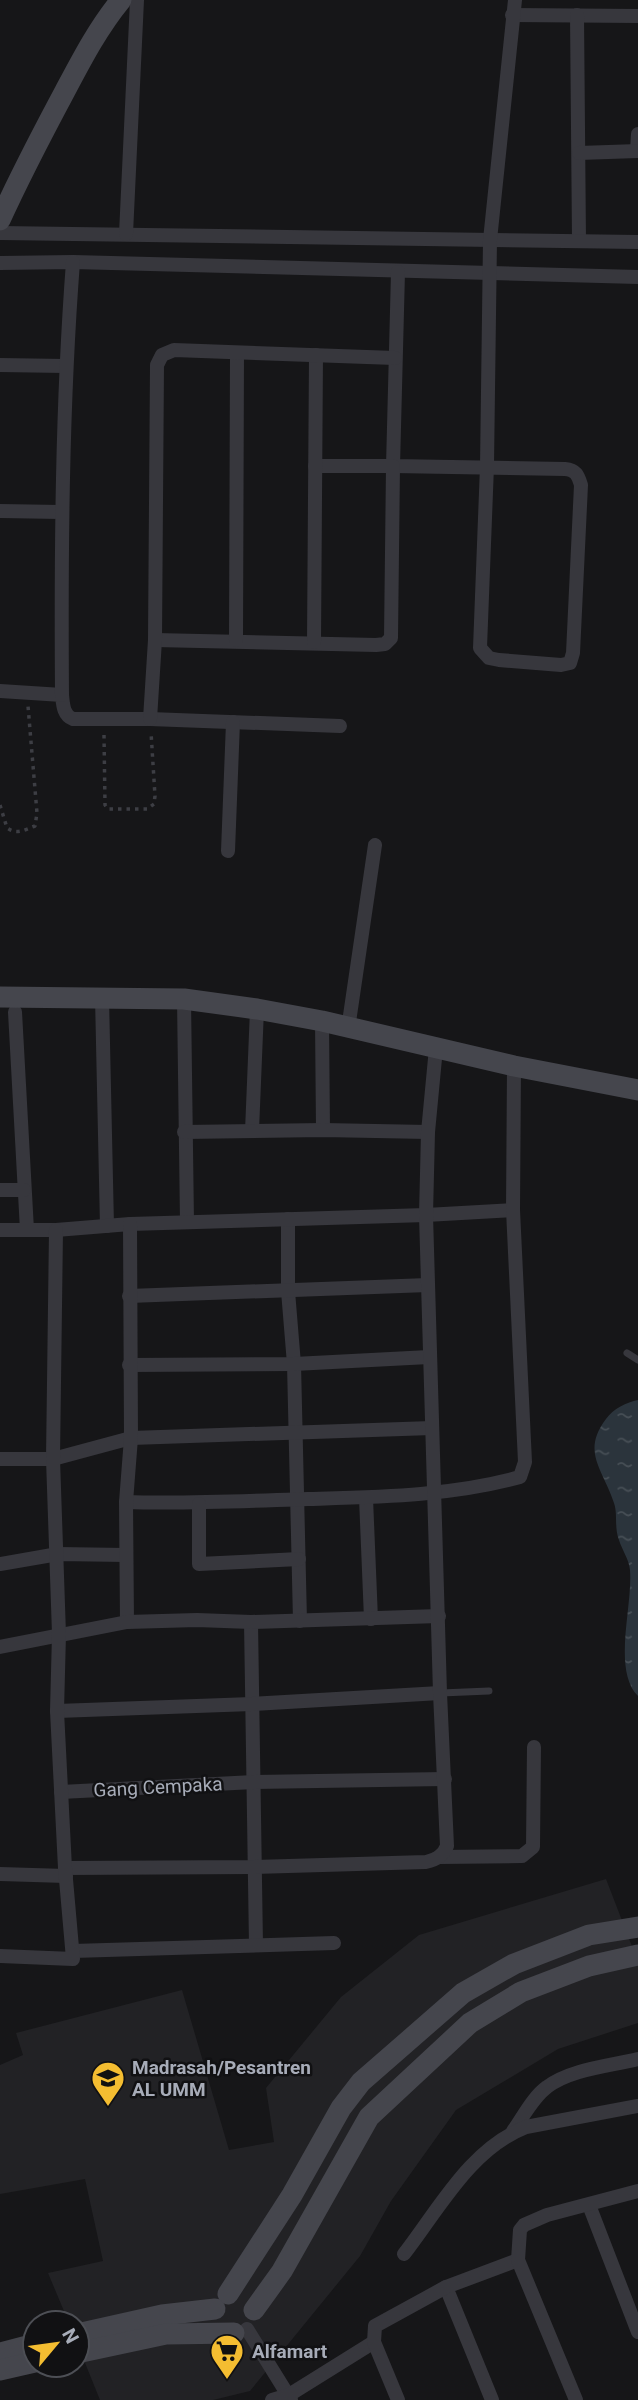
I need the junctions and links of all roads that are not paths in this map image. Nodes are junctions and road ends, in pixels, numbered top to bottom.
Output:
1 (121, 0) edge
2 (137, 0) edge
3 (515, 0) edge
4 (512, 15) junction
5 (577, 15) junction
6 (638, 16) edge
7 (638, 134) edge
8 (637, 151) edge
9 (579, 153) junction
10 (0, 220) edge
11 (0, 233) edge
12 (125, 233) junction
13 (490, 240) junction
14 (579, 241) junction
15 (638, 242) edge
16 (73, 262) junction
17 (0, 263) edge
18 (398, 272) junction
19 (490, 274) junction
20 (638, 277) edge
21 (237, 354) junction
22 (316, 355) junction
23 (395, 358) junction
24 (0, 365) edge
25 (65, 366) junction
26 (315, 466) junction
27 (393, 466) junction
28 (487, 466) junction
29 (0, 511) edge
30 (61, 512) junction
31 (155, 640) junction
32 (236, 640) junction
33 (314, 642) junction
34 (0, 691) edge
35 (62, 695) junction
36 (150, 719) junction
37 (233, 722) junction
38 (340, 726) dead end
39 (375, 845) dead end
40 (228, 851) dead end
41 (102, 997) junction
42 (184, 999) junction
43 (8, 1004) edge
44 (257, 1009) junction
45 (322, 1021) junction
46 (348, 1029) junction
47 (436, 1048) junction
48 (514, 1066) junction
49 (638, 1090) edge
50 (323, 1130) junction
51 (184, 1132) junction
52 (252, 1132) junction
53 (428, 1132) junction
54 (0, 1190) edge
55 (24, 1190) junction
56 (513, 1210) junction
57 (426, 1215) junction
58 (288, 1219) junction
59 (187, 1222) junction
60 (130, 1224) junction
61 (107, 1226) junction
62 (0, 1230) edge
63 (27, 1230) junction
64 (56, 1230) junction
65 (428, 1285) junction
66 (288, 1290) junction
67 (129, 1296) junction
68 (627, 1353) dead end
69 (429, 1357) junction
70 (638, 1360) edge
71 (294, 1364) junction
72 (129, 1365) junction
73 (432, 1428) junction
74 (295, 1431) junction
75 (131, 1438) junction
76 (0, 1459) edge
77 (52, 1459) junction
78 (435, 1493) junction
79 (366, 1497) junction
80 (298, 1500) junction
81 (126, 1502) junction
82 (199, 1504) junction
83 (58, 1554) junction
84 (126, 1555) junction
85 (299, 1559) junction
86 (0, 1564) edge
87 (439, 1616) junction
88 (371, 1619) junction
89 (300, 1621) junction
90 (127, 1622) junction
91 (251, 1622) junction
92 (59, 1634) junction
93 (0, 1647) edge
94 (489, 1691) dead end
95 (440, 1693) junction
96 (252, 1704) junction
97 (57, 1711) junction
98 (534, 1747) dead end
99 (445, 1779) junction
100 (254, 1782) junction
101 (61, 1792) junction
102 (439, 1857) junction
103 (254, 1867) junction
104 (66, 1872) junction
105 (0, 1874) edge
106 (638, 1927) edge
107 (256, 1944) junction
108 (334, 1944) dead end
109 (73, 1951) junction
110 (638, 1955) edge
111 (0, 1956) edge
112 (638, 2059) edge
113 (638, 2106) edge
114 (512, 2132) junction
115 (638, 2191) edge
116 (589, 2205) junction
117 (404, 2254) dead end
118 (518, 2260) junction
119 (446, 2287) junction
120 (222, 2301) junction
121 (245, 2324) junction
122 (91, 2331) edge
123 (638, 2332) edge
124 (374, 2342) junction
125 (21, 2348) edge
126 (91, 2350) edge
127 (0, 2353) edge
128 (21, 2365) edge
129 (0, 2370) edge
130 (290, 2398) edge
131 (272, 2400) edge
132 (398, 2400) edge
133 (492, 2400) edge
134 (576, 2400) edge

1 - 10 street
2 - 12 street
3 - 4 street
4 - 5 street
4 - 13 street
5 - 6 street
5 - 9 street
7 - 8 street
8 - 9 street
9 - 14 street
11 - 12 street
12 - 13 street
13 - 14 street
13 - 19 street
14 - 15 street
16 - 17 street
16 - 18 street
16 - 25 street
18 - 19 street
18 - 23 street
19 - 20 street
19 - 28 street
21 - 22 street
21 - 31 street
21 - 32 street
22 - 23 street
22 - 26 street
23 - 27 street
24 - 25 street
25 - 30 street
26 - 27 street
26 - 33 street
27 - 28 street
27 - 33 street
28 - 28 street
29 - 30 street
30 - 35 street
31 - 32 street
31 - 36 street
32 - 33 street
34 - 35 street
35 - 36 street
36 - 37 street
37 - 38 street
37 - 40 street
39 - 46 street
41 - 42 street
41 - 43 street
41 - 61 street
42 - 44 street
42 - 51 street
43 - 55 street
44 - 45 street
44 - 52 street
45 - 46 street
45 - 50 street
46 - 47 street
47 - 48 street
47 - 53 street
48 - 49 street
48 - 56 street
50 - 52 street
50 - 53 street
51 - 52 street
51 - 59 street
53 - 57 street
54 - 55 street
55 - 63 street
56 - 57 street
56 - 78 street
57 - 58 street
57 - 65 street
58 - 59 street
58 - 66 street
59 - 60 street
60 - 61 street
60 - 67 street
61 - 64 street
62 - 63 street
63 - 64 street
64 - 77 street
65 - 66 street
65 - 69 street
66 - 67 street
66 - 71 street
67 - 72 street
68 - 70 lane
69 - 71 street
69 - 73 street
71 - 72 street
71 - 74 street
72 - 75 street
73 - 74 street
73 - 78 street
74 - 75 street
74 - 80 street
75 - 77 street
75 - 81 street
76 - 77 street
77 - 83 street
78 - 79 street
78 - 87 street
79 - 80 street
79 - 88 street
80 - 82 street
80 - 85 street
81 - 82 street
81 - 84 street
82 - 85 street
83 - 84 street
83 - 86 street
83 - 92 street
84 - 90 street
85 - 89 street
87 - 88 street
87 - 95 street
88 - 89 street
89 - 91 street
90 - 91 street
90 - 92 street
91 - 96 street
92 - 93 street
92 - 97 street
94 - 95 lane
95 - 96 street
95 - 99 street
96 - 97 street
96 - 100 street
97 - 101 street
98 - 102 street
99 - 100 street, Gang Cempaka
99 - 102 street
100 - 101 street, Gang Cempaka
100 - 103 street
101 - 104 street
102 - 103 street
103 - 104 street
103 - 107 street
104 - 105 street
104 - 109 street
106 - 120 street
107 - 108 street
107 - 109 street
109 - 111 street
110 - 121 street
112 - 114 street
113 - 114 street
114 - 117 street
115 - 116 street
116 - 118 street
116 - 123 street
118 - 119 street
118 - 134 street
119 - 124 street
119 - 133 street
120 - 121 street
120 - 121 street
120 - 122 street
121 - 126 street
121 - 130 street
124 - 130 street
124 - 132 street
125 - 127 street
128 - 129 street
130 - 131 street

